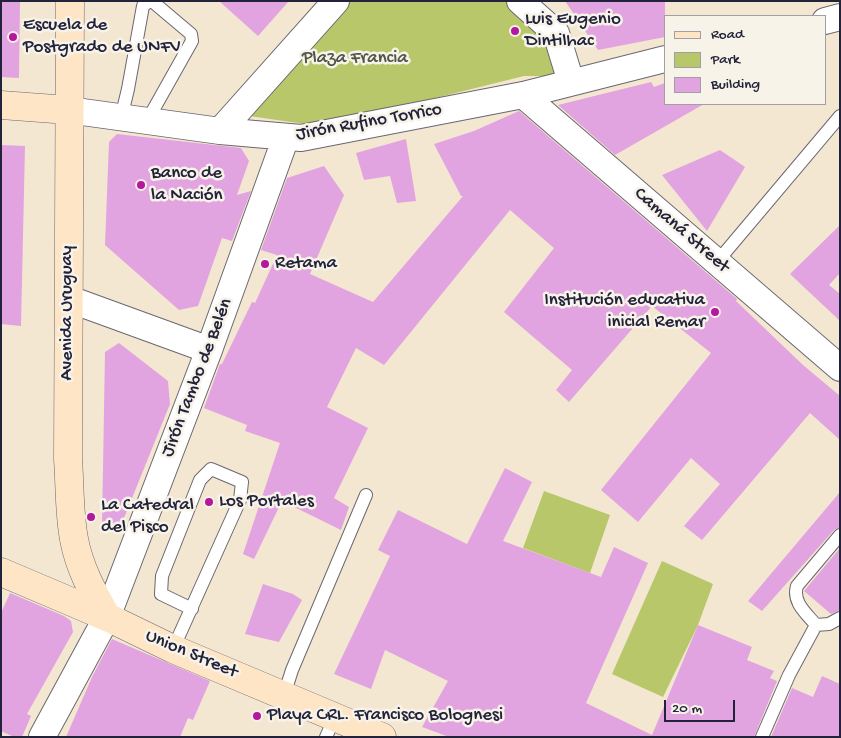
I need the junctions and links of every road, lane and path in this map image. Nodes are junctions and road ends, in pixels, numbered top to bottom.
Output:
1 (70, 1) edge
2 (336, 1) edge
3 (520, 1) edge
4 (840, 17) edge
5 (826, 21) edge
6 (664, 60) edge
7 (571, 82) junction
8 (523, 95) junction
9 (1, 105) edge
10 (68, 110) junction
11 (840, 116) edge
12 (121, 118) junction
13 (146, 121) junction
14 (220, 131) junction
15 (286, 137) junction
16 (717, 262) junction
17 (69, 299) junction
18 (209, 350) junction
19 (840, 368) edge
20 (366, 495) dead end
21 (840, 535) edge
22 (1, 572) edge
23 (192, 609) junction
24 (107, 617) junction
25 (840, 618) edge
26 (816, 626) junction
27 (174, 649) junction
28 (284, 695) junction
29 (330, 727) edge
30 (42, 737) edge
31 (382, 737) edge
32 (762, 737) edge

1 - 10 main road, Avenida Uruguay
2 - 14 street
3 - 7 street
4 - 5 street
6 - 7 street, Jirón Rufino Torrico
7 - 8 street, Jirón Rufino Torrico
8 - 15 street, Jirón Rufino Torrico
8 - 16 street, Camaná Street
9 - 10 main road
10 - 12 street, Jirón Rufino Torrico
10 - 17 main road, Avenida Uruguay
11 - 16 lane
12 - 13 street, Jirón Rufino Torrico
12 - 13 lane
13 - 14 street, Jirón Rufino Torrico
14 - 15 street, Jirón Rufino Torrico
15 - 18 street, Jirón Tambo de Belén
16 - 19 street, Camaná Street
17 - 18 street
17 - 24 main road, Avenida Uruguay
18 - 24 street, Jirón Tambo de Belén
20 - 28 lane
21 - 26 lane
22 - 24 main road, Union Street
23 - 23 lane
23 - 27 lane
24 - 27 main road, Union Street
24 - 30 street, Jirón Tambo de Belén
25 - 26 lane
26 - 32 lane
27 - 28 main road, Union Street
28 - 29 main road, Union Street
29 - 31 main road, Union Street

